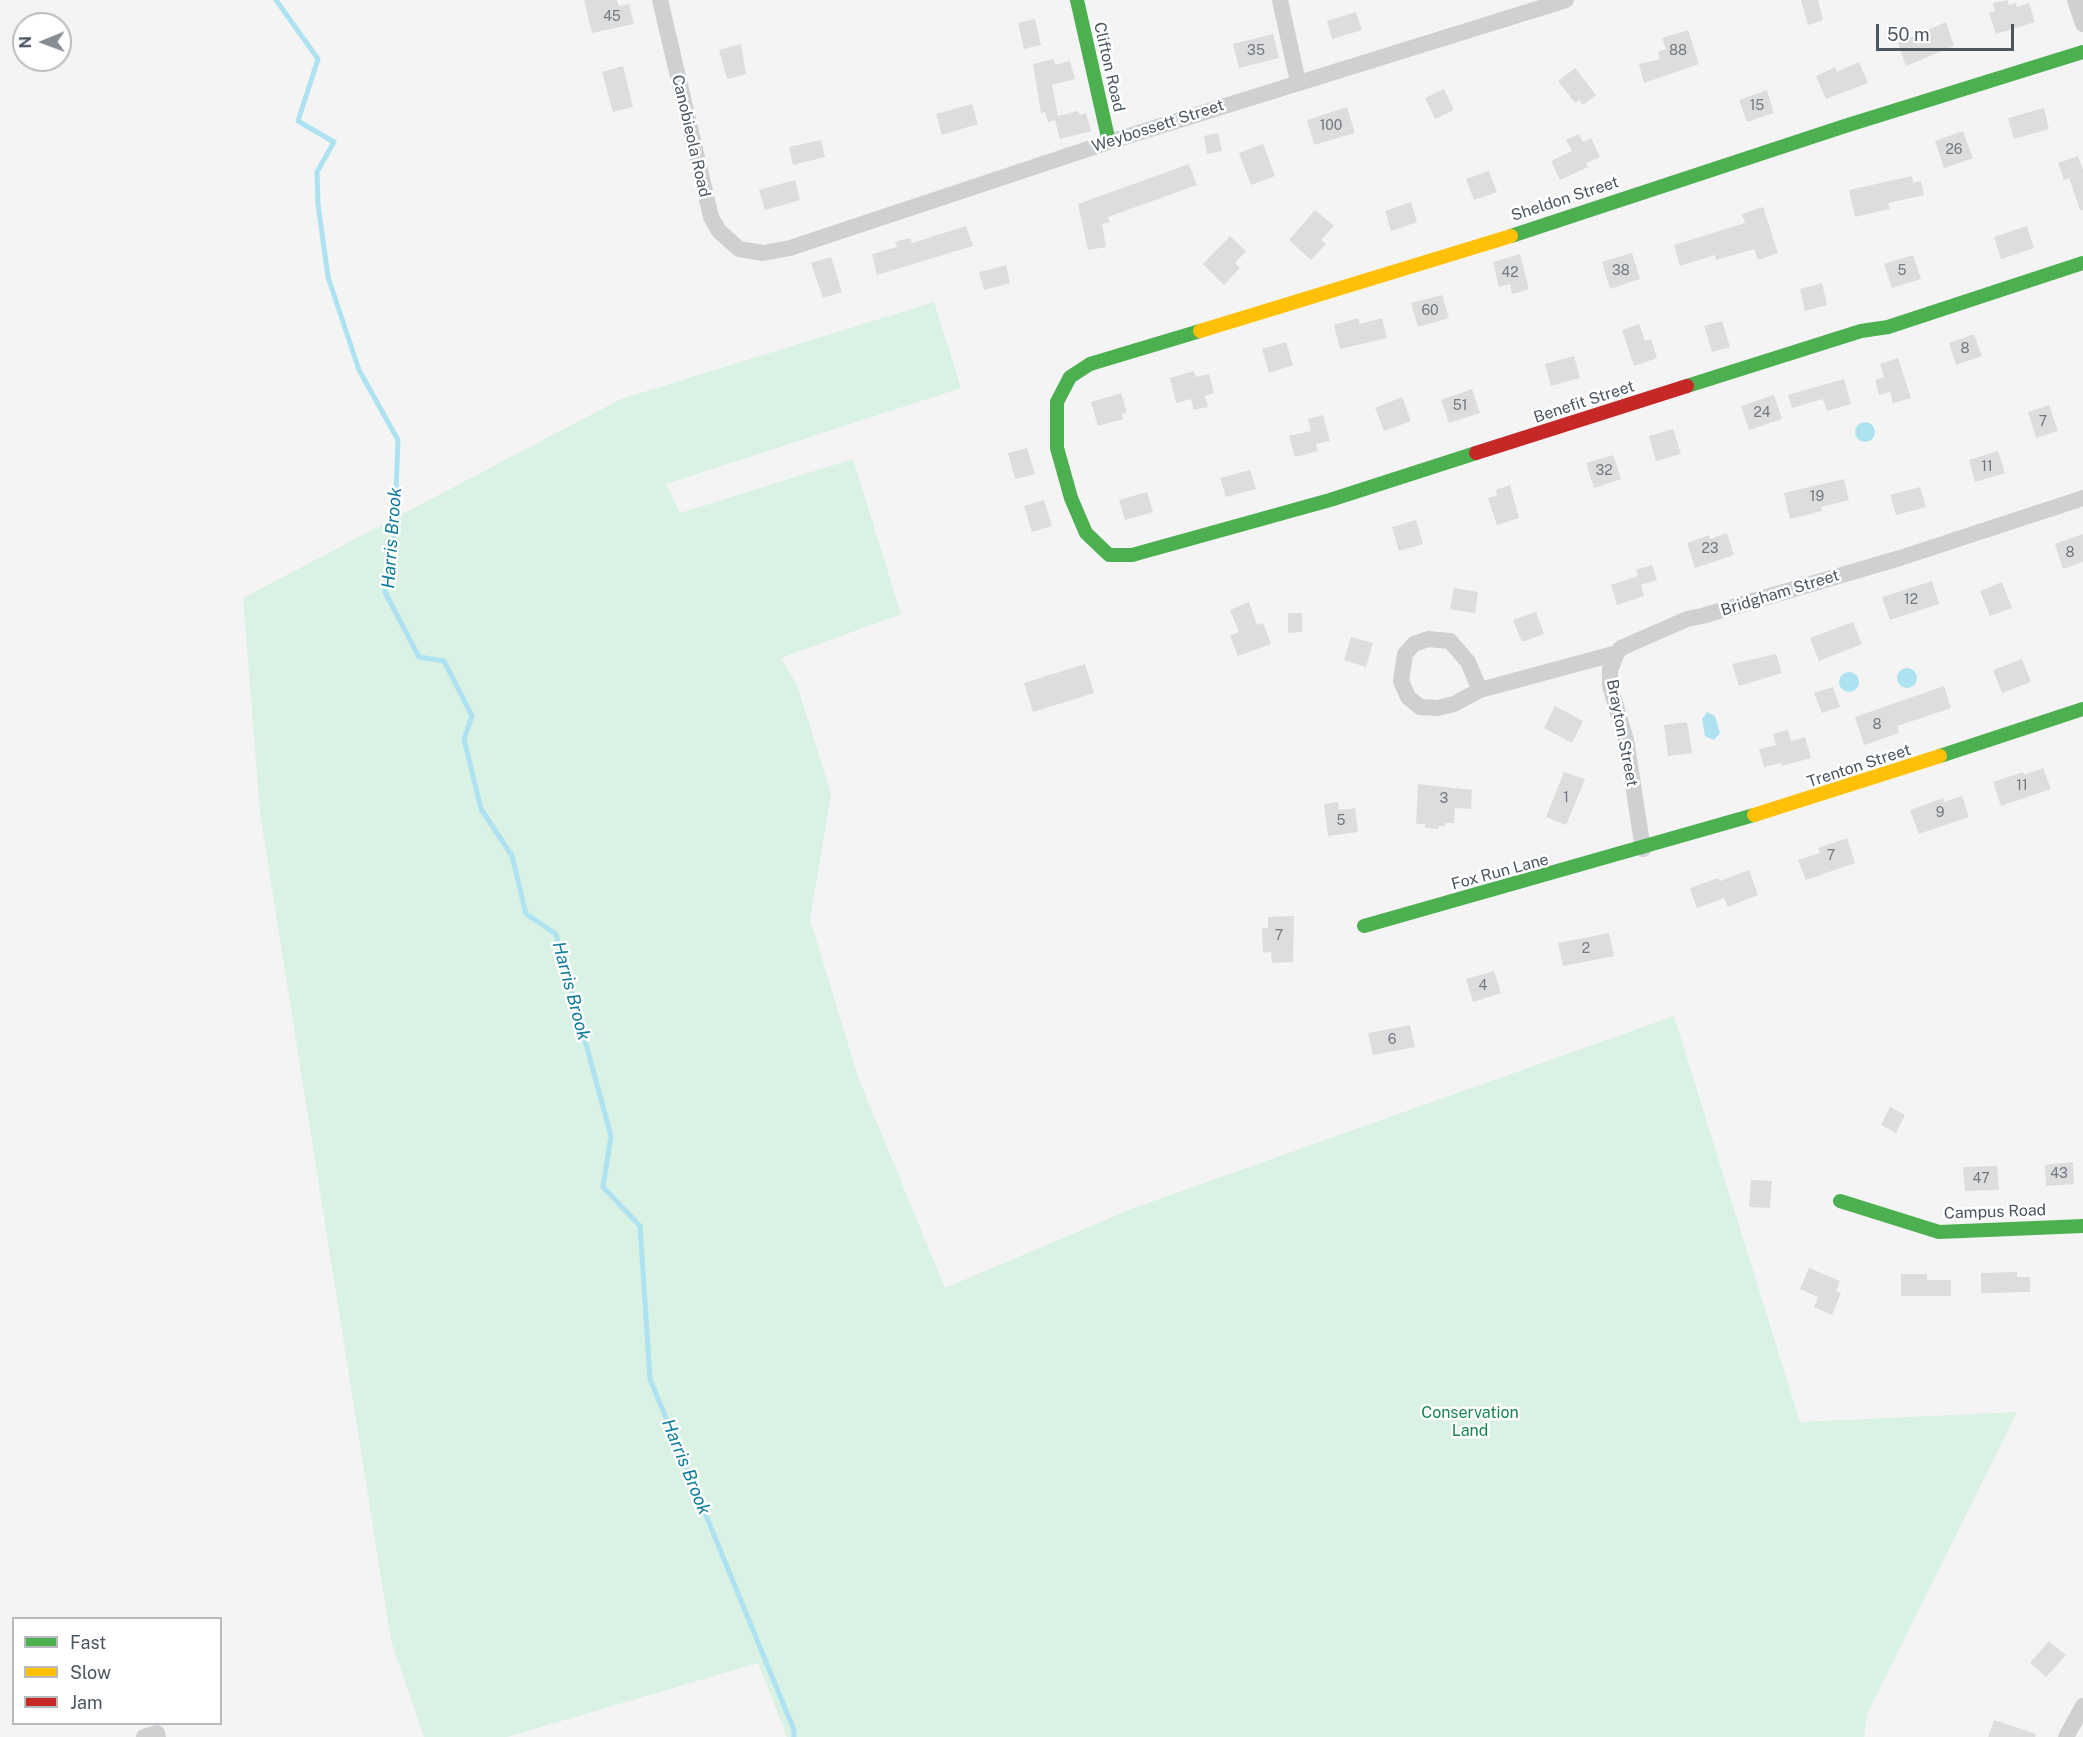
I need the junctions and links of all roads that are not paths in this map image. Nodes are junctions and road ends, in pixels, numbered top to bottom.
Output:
1 (660, 0) edge
2 (1077, 0) edge
3 (1280, 0) edge
4 (1566, 0) edge
5 (2075, 0) edge
6 (2083, 24) edge
7 (2083, 52) edge
8 (1298, 82) junction
9 (1109, 142) junction
10 (750, 252) joint
11 (2083, 263) edge
12 (2083, 498) edge
13 (1095, 544) joint
14 (1617, 653) junction
15 (1480, 690) junction
16 (2083, 709) edge
17 (1643, 849) junction
18 (1365, 926) dead end
19 (1840, 1201) dead end
20 (2083, 1226) edge
21 (2083, 1706) edge
22 (2066, 1737) edge

1 - 10 street, Canobieola Road
2 - 9 street, Clifton Road
3 - 8 street
4 - 8 street, Weybossett Street
5 - 6 street
7 - 13 street, Sheldon Street
8 - 9 street, Weybossett Street
9 - 10 street, Weybossett Street
11 - 13 street, Benefit Street
12 - 14 street, Bridgham Street
14 - 15 street, Bridgham Street
14 - 17 street, Brayton Street
15 - 15 street, Bridgham Street
16 - 17 street, Trenton Street
17 - 18 street, Fox Run Lane
19 - 20 street, Campus Road
21 - 22 street

